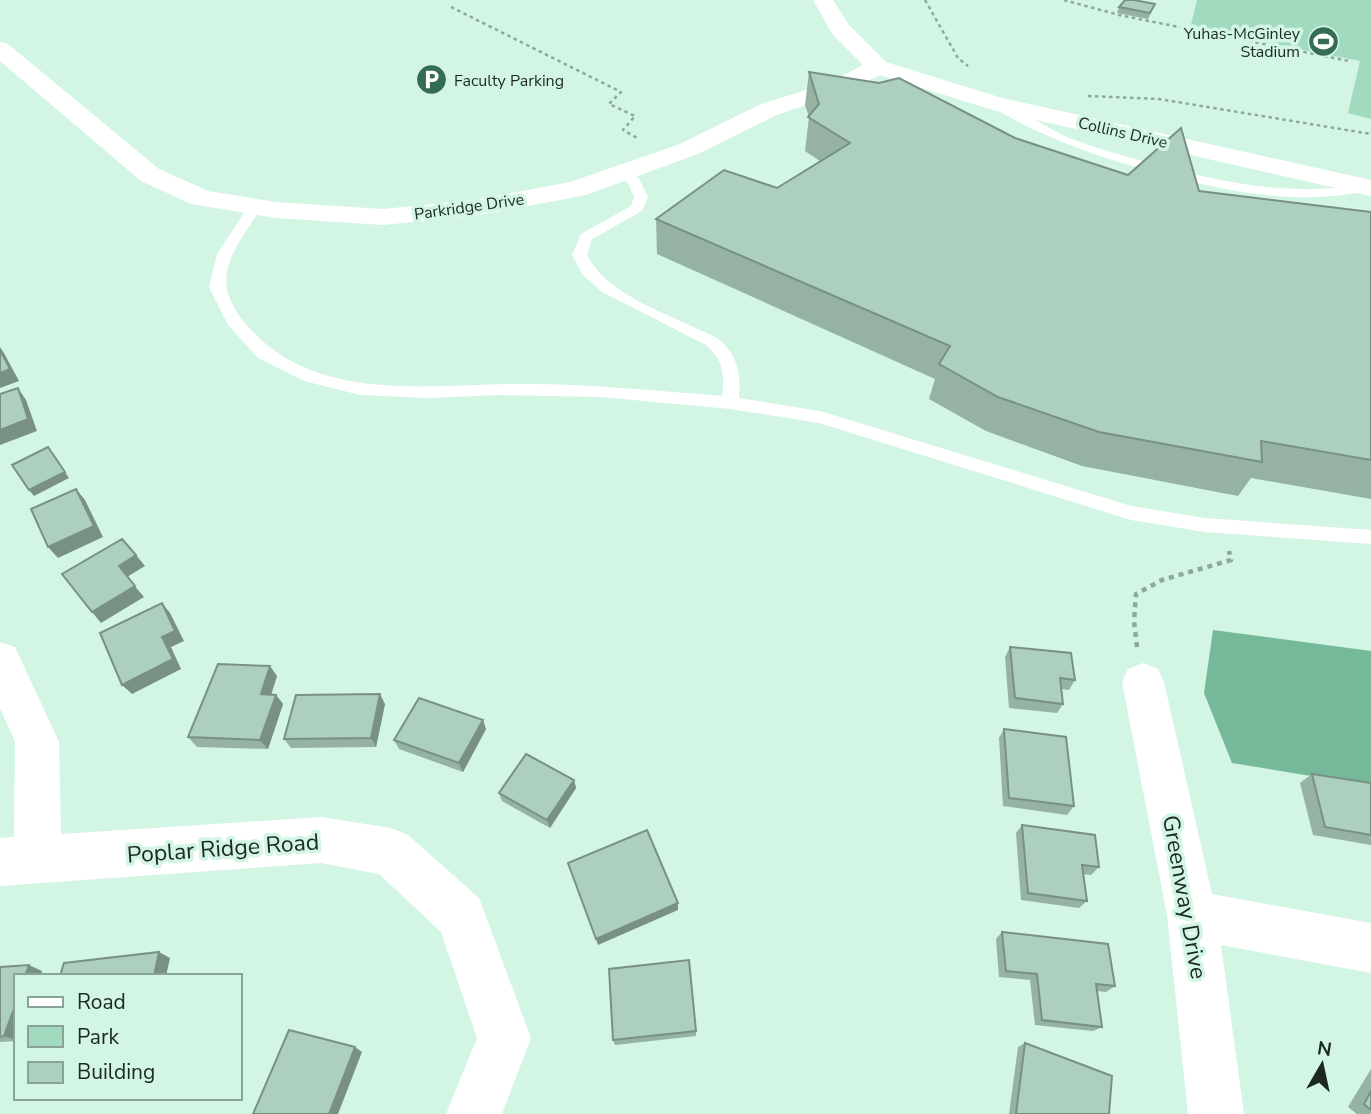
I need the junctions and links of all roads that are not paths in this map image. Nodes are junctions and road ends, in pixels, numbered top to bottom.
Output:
1 (823, 0) edge
2 (0, 49) edge
3 (877, 68) junction
4 (623, 172) junction
5 (1369, 188) edge
6 (255, 207) junction
7 (730, 403) junction
8 (1371, 537) edge
9 (0, 660) edge
10 (1143, 682) road end
11 (19, 861) edge
12 (1192, 915) junction
13 (1371, 948) edge
14 (474, 1114) edge
15 (1216, 1114) edge

1 - 3 street
2 - 6 street, Parkridge Drive
3 - 4 street, Parkridge Drive
3 - 5 street, Collins Drive
4 - 6 street, Parkridge Drive
4 - 7 lane
6 - 7 lane
7 - 8 lane
9 - 11 street
10 - 12 street, Greenway Drive
11 - 14 street, Poplar Ridge Road
12 - 13 street
12 - 15 street, Greenway Drive

